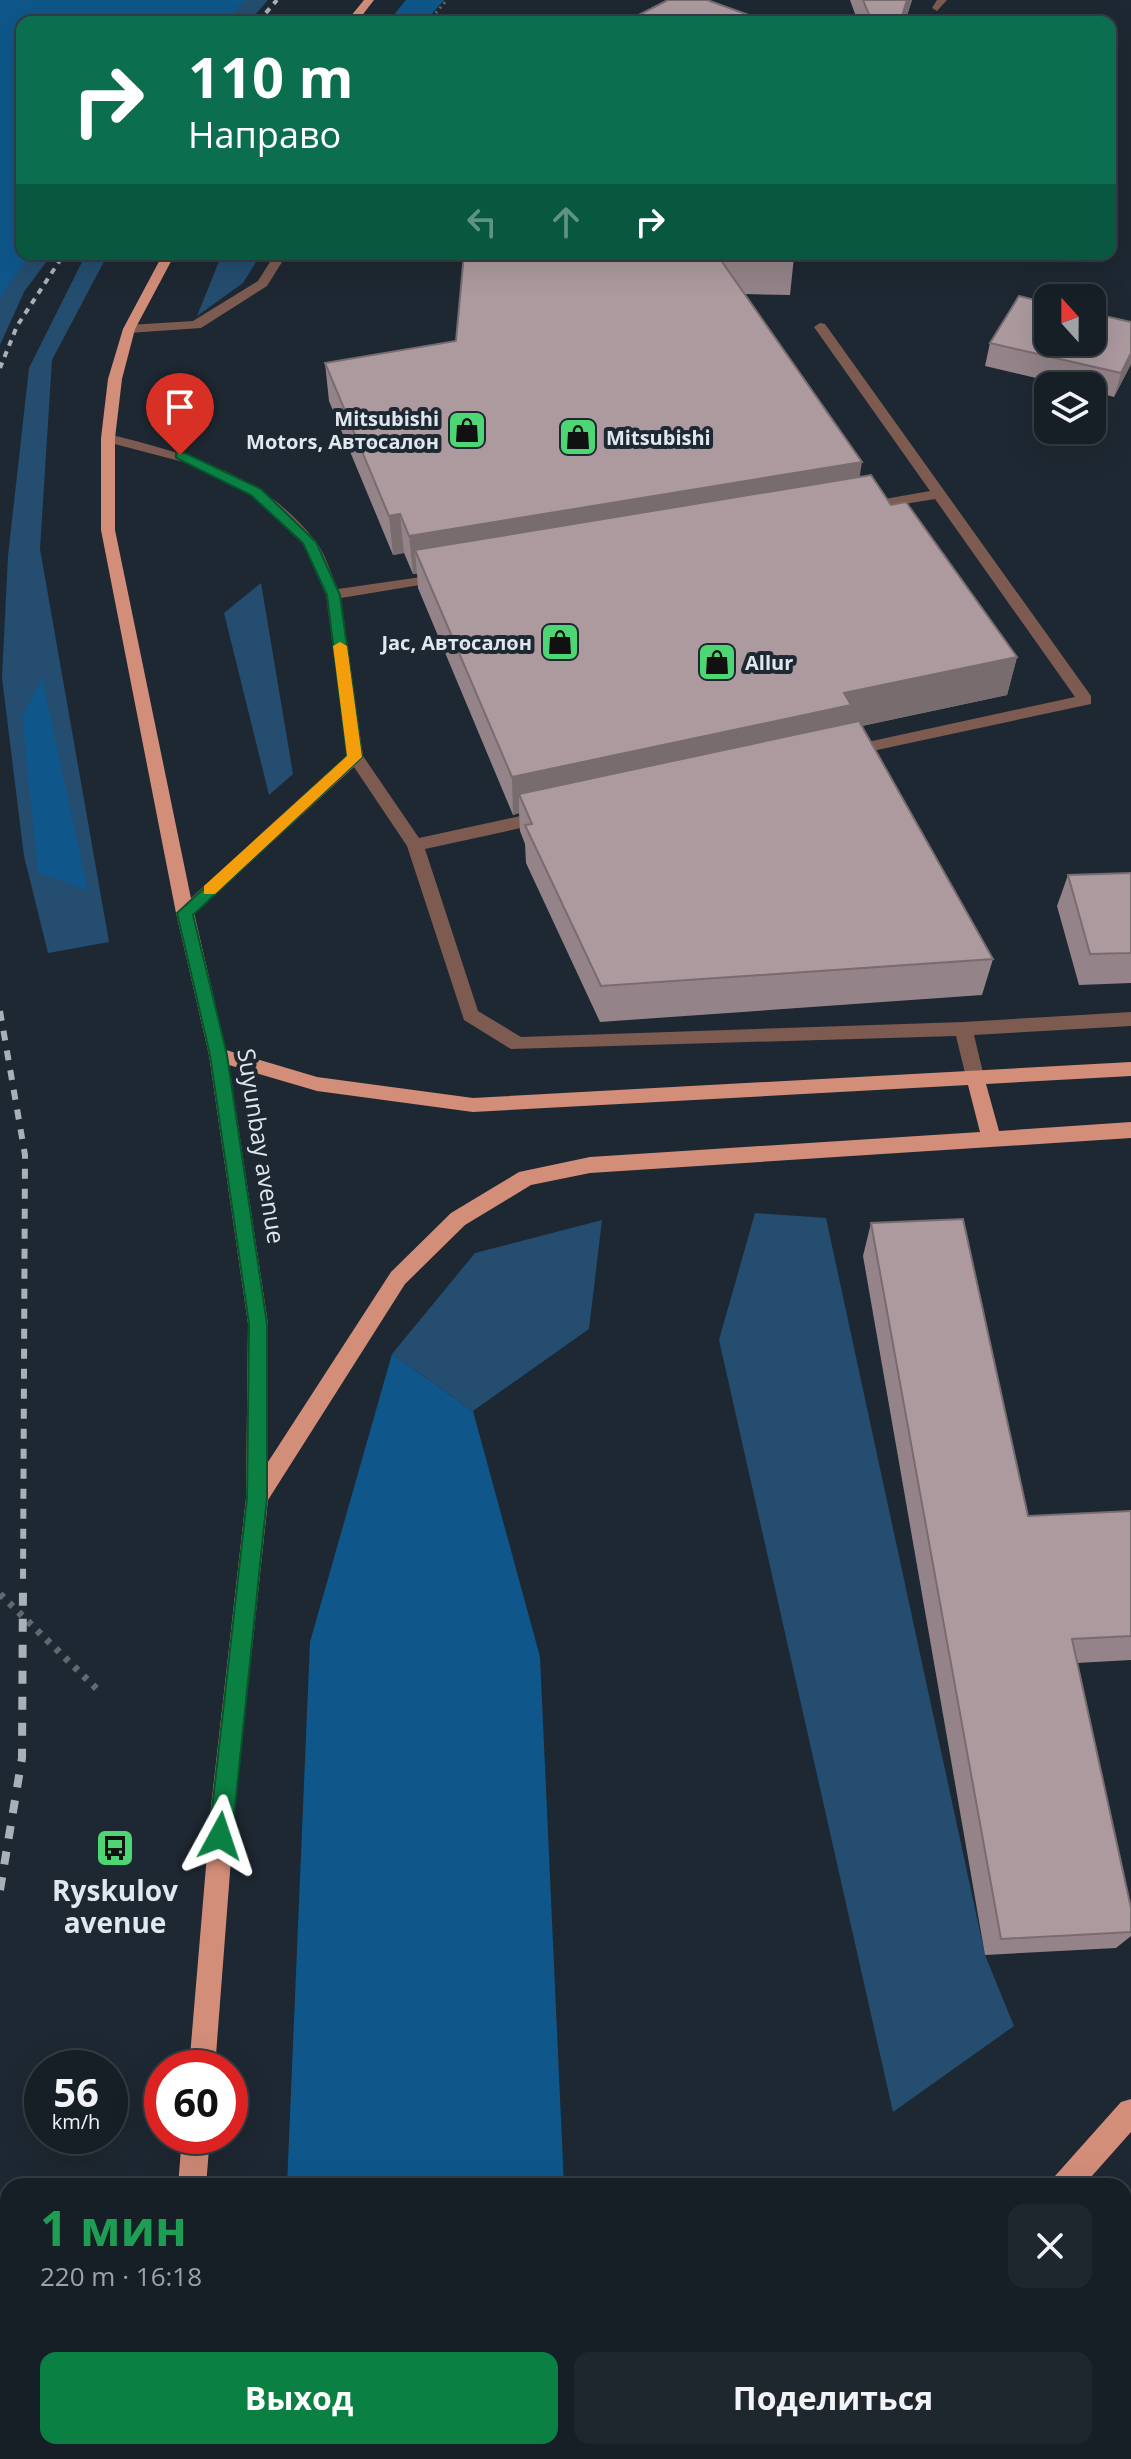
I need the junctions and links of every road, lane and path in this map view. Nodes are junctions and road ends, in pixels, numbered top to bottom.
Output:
1 (369, 0) edge
2 (447, 0) edge
3 (356, 16) edge
4 (433, 16) edge
5 (166, 260) edge
6 (277, 260) edge
7 (820, 327) dead end
8 (129, 329) junction
9 (108, 438) junction
10 (939, 494) junction
11 (846, 509) edge
12 (458, 574) edge
13 (333, 595) junction
14 (835, 754) edge
15 (355, 757) junction
16 (555, 815) edge
17 (415, 845) junction
18 (185, 913) junction
19 (1131, 1019) edge
20 (963, 1029) junction
21 (218, 1055) junction
22 (1131, 1069) edge
23 (975, 1077) junction
24 (1131, 1130) edge
25 (991, 1138) junction
26 (257, 1498) junction
27 (0, 1594) edge
28 (100, 1692) dead end
29 (203, 2050) edge
30 (1131, 2112) edge
31 (195, 2154) edge
32 (193, 2178) edge
33 (1072, 2178) edge

1 - 3 main road
2 - 4 path
5 - 8 main road, Suyunbay avenue
6 - 8 lane
7 - 10 lane
8 - 9 main road, Suyunbay avenue
9 - 13 lane
9 - 18 main road, Suyunbay avenue
10 - 11 lane
10 - 14 lane
12 - 13 lane
13 - 15 lane
15 - 17 lane
15 - 18 lane
16 - 17 lane
17 - 20 lane
18 - 21 main road, Suyunbay avenue
19 - 20 lane
20 - 23 lane
21 - 23 main road
21 - 26 main road, Suyunbay avenue
22 - 23 main road
23 - 25 main road
24 - 25 main road
25 - 26 main road
26 - 29 main road, Suyunbay avenue
27 - 28 path
30 - 33 main road
31 - 32 main road

